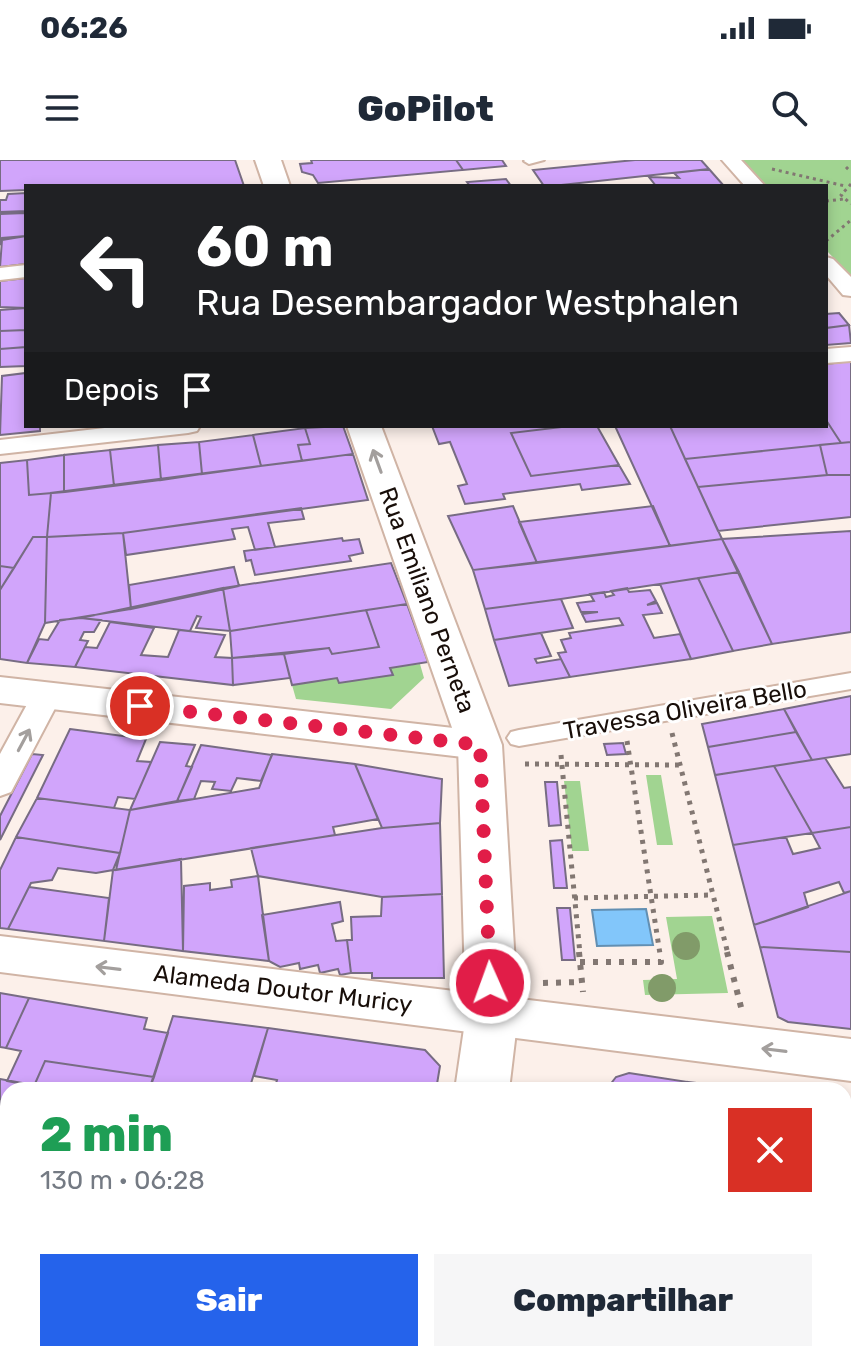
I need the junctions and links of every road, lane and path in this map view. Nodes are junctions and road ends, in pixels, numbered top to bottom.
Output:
1 (268, 160) edge
2 (539, 160) edge
3 (731, 160) edge
4 (529, 161) edge
5 (760, 166) dead end
6 (276, 184) edge
7 (753, 184) edge
8 (851, 184) edge
9 (845, 186) junction
10 (844, 199) junction
11 (828, 201) edge
12 (851, 204) edge
13 (851, 220) edge
14 (828, 239) edge
15 (828, 265) edge
16 (24, 271) edge
17 (0, 274) edge
18 (851, 290) edge
19 (851, 354) edge
20 (828, 356) edge
21 (170, 428) edge
22 (365, 428) edge
23 (0, 447) edge
24 (851, 681) edge
25 (0, 690) edge
26 (47, 695) junction
27 (669, 713) junction
28 (625, 720) junction
29 (561, 731) junction
30 (500, 742) junction
31 (525, 764) dead end
32 (562, 764) junction
33 (630, 765) junction
34 (680, 765) junction
35 (0, 784) edge
36 (712, 895) junction
37 (651, 897) junction
38 (574, 898) junction
39 (0, 954) edge
40 (580, 962) junction
41 (492, 1015) junction
42 (587, 1026) junction
43 (751, 1047) junction
44 (851, 1060) edge
45 (483, 1082) edge

1 - 6 main road
2 - 4 lane
3 - 7 street
5 - 9 path
8 - 9 path
9 - 10 path
10 - 11 path
10 - 12 path
13 - 14 path
15 - 18 street
16 - 17 street
19 - 20 street
21 - 23 street
30 -> 22 main road, Rua Emiliano Perneta
24 - 27 street, Travessa Oliveira Bello
25 - 26 street
26 - 30 street
35 -> 26 street
27 - 28 street, Travessa Oliveira Bello
27 - 34 path
28 - 29 street, Travessa Oliveira Bello
28 - 33 path
29 - 30 street, Travessa Oliveira Bello
29 - 32 path
30 - 41 main road, Rua Emiliano Perneta
31 - 32 path
32 - 33 path
32 - 38 path
33 - 34 path
33 - 37 path
34 - 36 path
36 - 37 path
36 - 43 path
37 - 38 path
37 - 40 path
38 - 40 path
41 -> 39 street, Alameda Doutor Muricy
40 - 42 path
41 - 42 street, Alameda Doutor Muricy
41 - 45 main road, Rua Emiliano Perneta
42 - 43 street, Alameda Doutor Muricy
44 -> 43 street, Alameda Doutor Muricy

